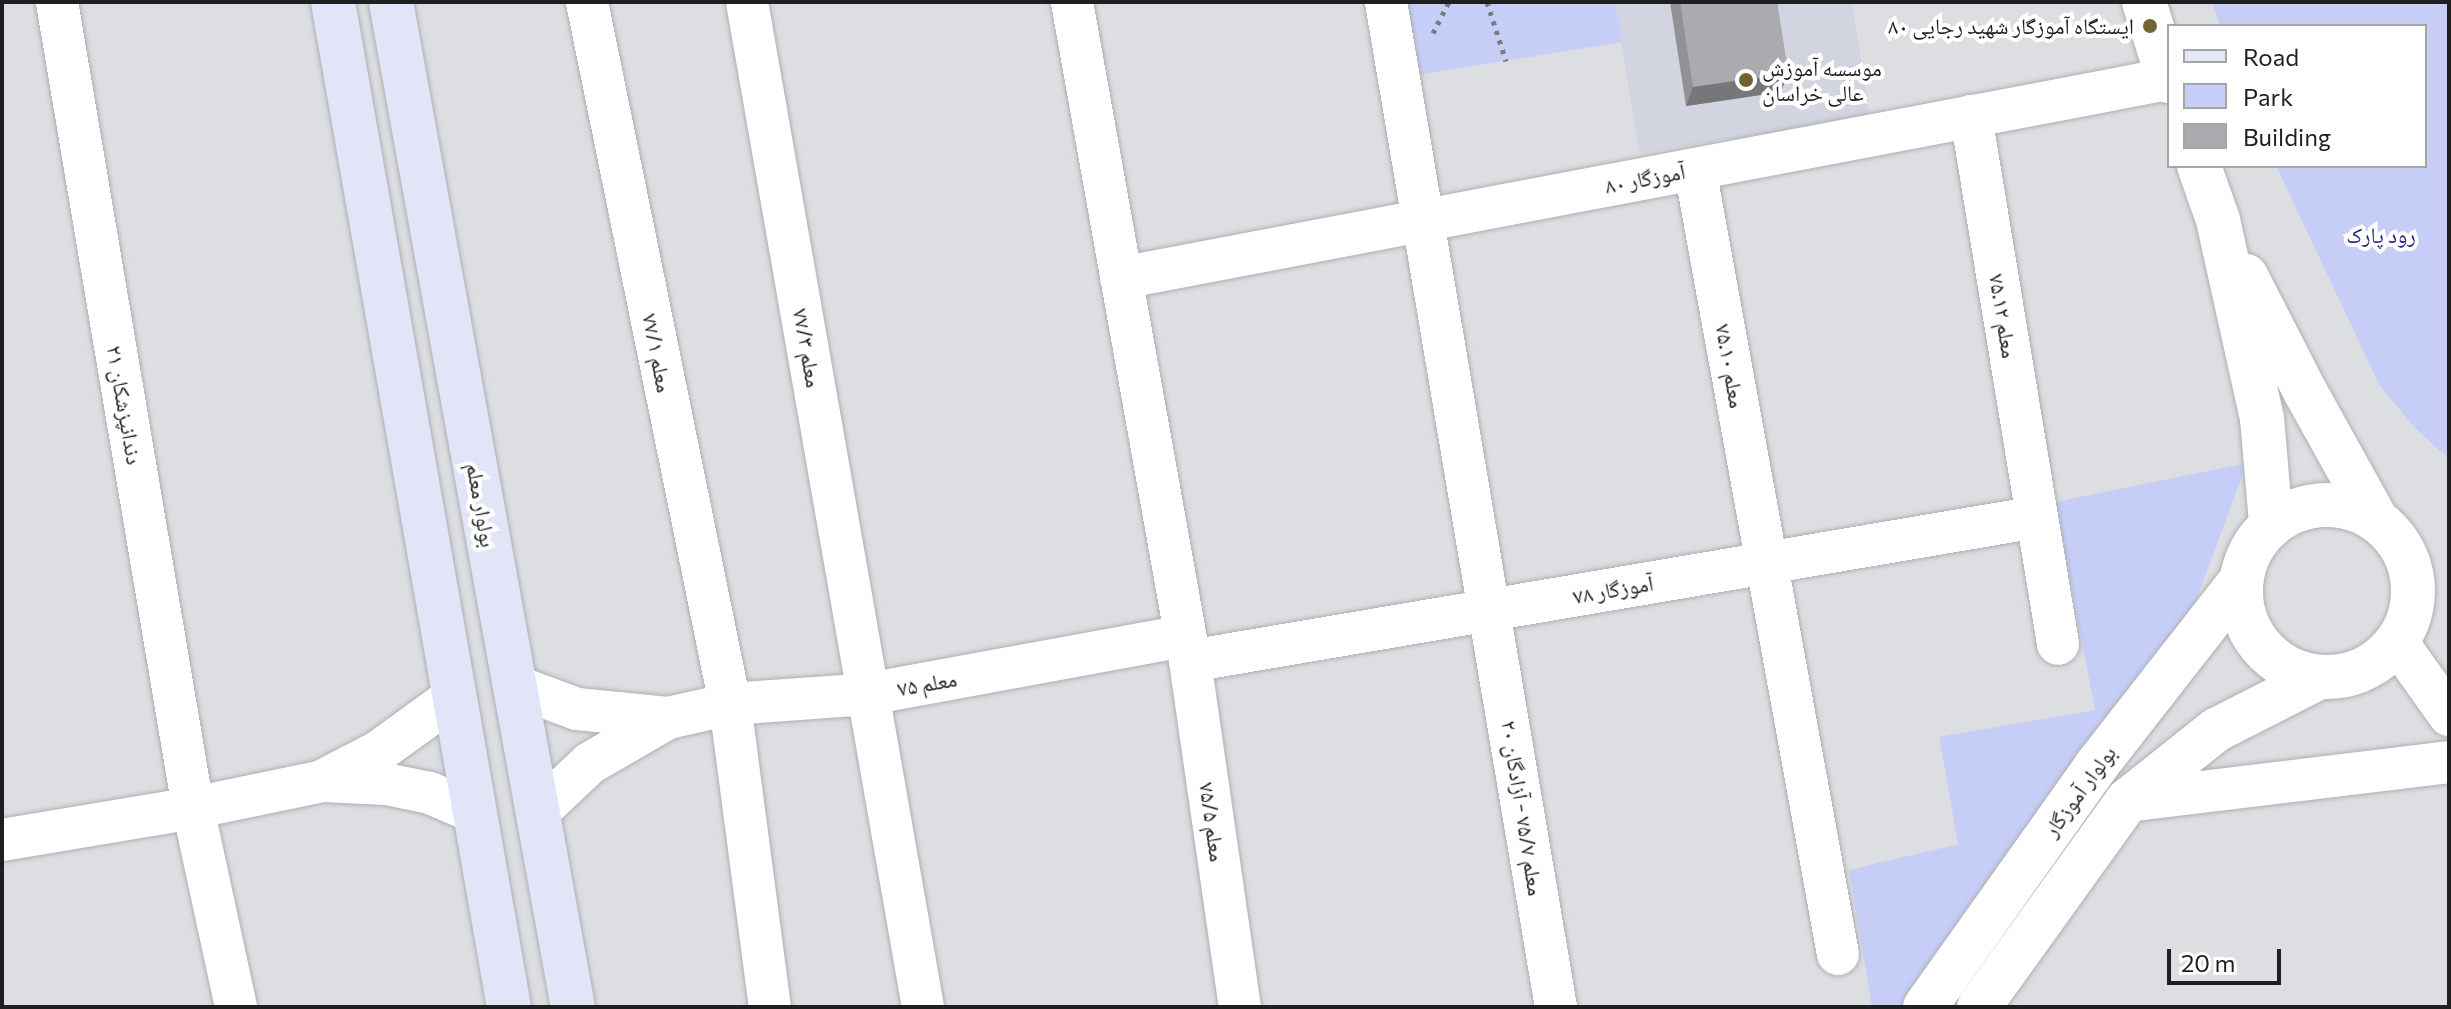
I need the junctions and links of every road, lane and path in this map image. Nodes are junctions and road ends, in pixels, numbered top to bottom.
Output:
1 (57, 2) edge
2 (333, 2) edge
3 (391, 2) edge
4 (587, 2) edge
5 (747, 2) edge
6 (1072, 2) edge
7 (1386, 2) edge
8 (1487, 2) edge
9 (2144, 2) edge
10 (1506, 61) dead end
11 (2167, 74) edge
12 (2167, 80) edge
13 (1971, 116) junction
14 (2200, 168) edge
15 (1695, 169) junction
16 (1423, 220) junction
17 (2218, 220) junction
18 (1121, 278) junction
19 (2037, 517) junction
20 (2377, 521) junction
21 (2271, 524) junction
22 (1767, 563) junction
23 (2240, 582) junction
24 (1490, 610) junction
25 (2397, 642) junction
26 (2058, 644) dead end
27 (1187, 649) junction
28 (2318, 678) junction
29 (515, 686) junction
30 (868, 694) junction
31 (454, 697) junction
32 (730, 704) junction
33 (2449, 715) edge
34 (668, 718) junction
35 (2449, 762) edge
36 (323, 781) junction
37 (2127, 801) junction
38 (193, 808) junction
39 (474, 812) junction
40 (538, 812) junction
41 (2, 840) edge
42 (1838, 954) dead end
43 (236, 1007) edge
44 (509, 1007) edge
45 (573, 1007) edge
46 (770, 1007) edge
47 (923, 1007) edge
48 (1240, 1007) edge
49 (1556, 1007) edge
50 (1925, 1007) edge
51 (1979, 1007) edge

1 - 38 street, دندانپزشکان ۲۱
2 - 31 main road
3 - 29 main road, بولوار معلم
4 - 32 street, معلم ۷۷/۱
5 - 30 street, معلم ۷۷/۳
6 - 18 street, معلم ۷۵/۵
7 - 16 street, معلم ۷۵/۷ - آزادگان ۲۰
8 - 10 path
9 - 11 main road
12 - 13 street, آموزگار ۸۰
13 - 15 street, آموزگار ۸۰
13 - 19 street, معلم ۷۵.۱۲
14 - 17 main road
15 - 16 street, آموزگار ۸۰
15 - 22 street, معلم ۷۵.۱۰
16 - 18 street, آموزگار ۸۰
16 - 24 street, معلم ۷۵/۷ - آزادگان ۲۰
17 - 20 main road
17 - 21 main road
18 - 27 street, معلم ۷۵/۵
19 - 22 street, آموزگار ۷۸
19 - 26 street, معلم ۷۵.۱۲
20 - 21 main road
20 - 25 main road
21 - 23 main road
22 - 24 street, آموزگار ۷۸
22 - 42 street, معلم ۷۵.۱۰
23 - 28 main road
23 - 50 main road, بولوار آموزگار
24 - 27 street, آموزگار ۷۸
24 - 49 street, معلم ۷۵/۷ - آزادگان ۲۰
25 - 28 main road
25 - 33 street
27 - 30 street, معلم ۷۵
27 - 48 street, معلم ۷۵/۵
28 - 37 main road, بولوار آموزگار
29 - 34 street
29 - 40 main road, بولوار معلم
30 - 32 street, معلم ۷۵
30 - 47 street, معلم ۷۷/۳
31 - 36 street
31 - 39 main road
32 - 34 street, معلم ۷۵
32 - 46 street, معلم ۷۷/۱
34 - 40 street
35 - 37 street
36 - 38 street
36 - 39 street
37 - 51 main road, بولوار آموزگار
38 - 41 street
38 - 43 street, دندانپزشکان ۲۱
39 - 44 main road
40 - 45 main road, بولوار معلم

